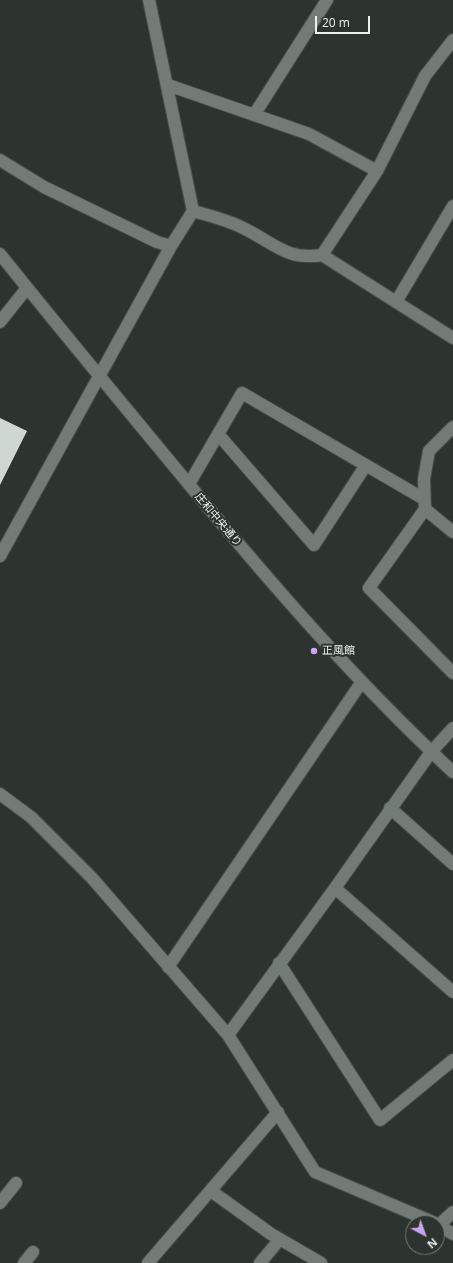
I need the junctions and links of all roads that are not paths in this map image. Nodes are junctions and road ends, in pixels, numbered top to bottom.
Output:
1 (149, 0) edge
2 (327, 0) edge
3 (453, 40) edge
4 (168, 85) junction
5 (254, 115) junction
6 (0, 160) edge
7 (377, 171) junction
8 (453, 206) edge
9 (193, 211) junction
10 (171, 246) junction
11 (0, 254) edge
12 (322, 255) junction
13 (27, 288) junction
14 (396, 302) junction
15 (0, 322) edge
16 (453, 338) edge
17 (99, 376) junction
18 (453, 426) edge
19 (218, 434) junction
20 (366, 465) junction
21 (189, 484) junction
22 (425, 504) junction
23 (453, 532) edge
24 (0, 556) edge
25 (453, 673) edge
26 (361, 683) junction
27 (453, 728) edge
28 (431, 752) junction
29 (453, 772) edge
30 (0, 794) edge
31 (390, 808) junction
32 (453, 864) edge
33 (335, 888) junction
34 (279, 963) junction
35 (168, 967) junction
36 (453, 992) edge
37 (228, 1035) junction
38 (453, 1060) edge
39 (278, 1112) junction
40 (16, 1183) dead end
41 (211, 1191) junction
42 (0, 1203) edge
43 (416, 1215) edge
44 (280, 1239) junction
45 (33, 1252) dead end
46 (24, 1263) edge
47 (148, 1263) edge
48 (260, 1263) edge
49 (321, 1263) edge

1 - 4 street
2 - 5 street
3 - 7 street
4 - 5 street
4 - 9 street
5 - 7 street
6 - 10 street
7 - 12 street
8 - 14 street
9 - 10 street
9 - 12 street
10 - 17 street
11 - 13 street, 庄和中央通り
12 - 14 street
13 - 15 street
13 - 17 street, 庄和中央通り
14 - 16 street
17 - 21 street, 庄和中央通り
17 - 24 street
18 - 22 street
19 - 20 street
19 - 20 street
19 - 21 street
20 - 22 street
21 - 26 street, 庄和中央通り
22 - 23 street
22 - 25 street
26 - 28 street, 庄和中央通り
26 - 35 street
27 - 28 street
28 - 29 street, 庄和中央通り
28 - 31 street
30 - 35 street
31 - 32 street
31 - 33 street
33 - 34 street
33 - 36 street
34 - 37 street
34 - 38 street
35 - 37 street
37 - 39 street
39 - 41 street
39 - 43 street
40 - 42 street
41 - 44 street
41 - 47 street
44 - 48 street
44 - 49 street
45 - 46 street

